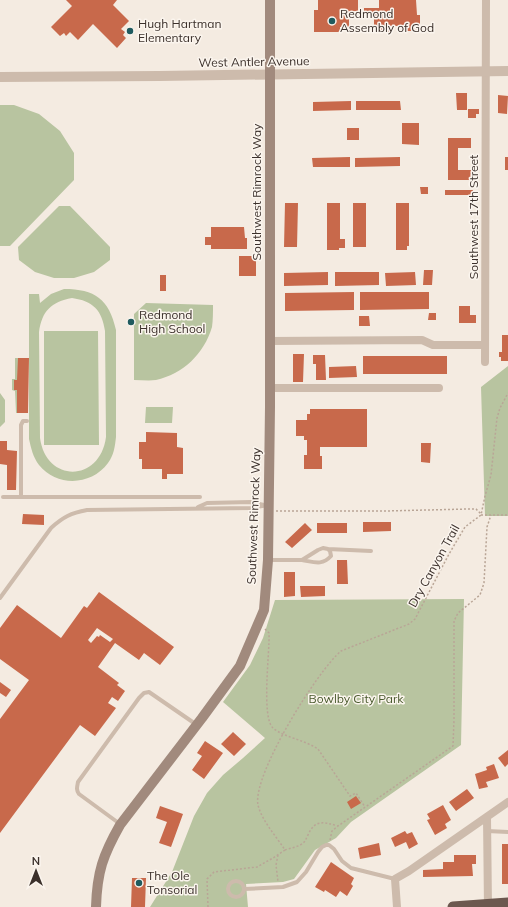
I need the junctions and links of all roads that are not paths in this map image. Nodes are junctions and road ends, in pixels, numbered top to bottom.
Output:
1 (270, 0) edge
2 (486, 0) edge
3 (486, 71) junction
4 (508, 71) edge
5 (269, 75) junction
6 (0, 77) edge
7 (270, 341) junction
8 (485, 345) junction
9 (485, 362) dead end
10 (270, 388) junction
11 (439, 388) dead end
12 (27, 421) dead end
13 (3, 497) dead end
14 (21, 497) junction
15 (200, 497) dead end
16 (269, 508) junction
17 (328, 549) junction
18 (371, 551) dead end
19 (268, 560) junction
20 (302, 560) junction
21 (0, 598) edge
22 (197, 726) junction
23 (508, 802) edge
24 (486, 817) junction
25 (120, 825) junction
26 (487, 831) junction
27 (508, 832) edge
28 (395, 879) junction
29 (244, 889) dead end
30 (508, 903) edge
31 (488, 906) edge
32 (96, 907) edge
33 (397, 907) edge
34 (453, 907) edge

1 - 5 main road, Southwest Rimrock Way
2 - 3 street, Southwest 17th Street
3 - 4 street, West Antler Avenue
3 - 5 street, West Antler Avenue
3 - 8 street, Southwest 17th Street
5 - 6 street, West Antler Avenue
5 - 7 main road, Southwest Rimrock Way
7 - 8 street
7 - 10 main road, Southwest Rimrock Way
8 - 9 street, Southwest 17th Street
10 - 11 street
10 - 16 main road, Southwest Rimrock Way
12 - 14 lane
13 - 14 lane
14 - 15 lane
16 - 19 main road, Southwest Rimrock Way
16 - 21 lane
17 - 18 lane
17 - 20 lane
17 - 20 lane
19 - 20 lane
19 - 22 main road, Southwest Rimrock Way
22 - 25 main road, Southwest Rimrock Way
22 - 25 lane
23 - 24 street
24 - 26 street
24 - 28 street
25 - 32 main road, Southwest Rimrock Way
26 - 27 lane
26 - 31 street
28 - 29 lane
28 - 33 street
30 - 31 highway
31 - 34 highway

